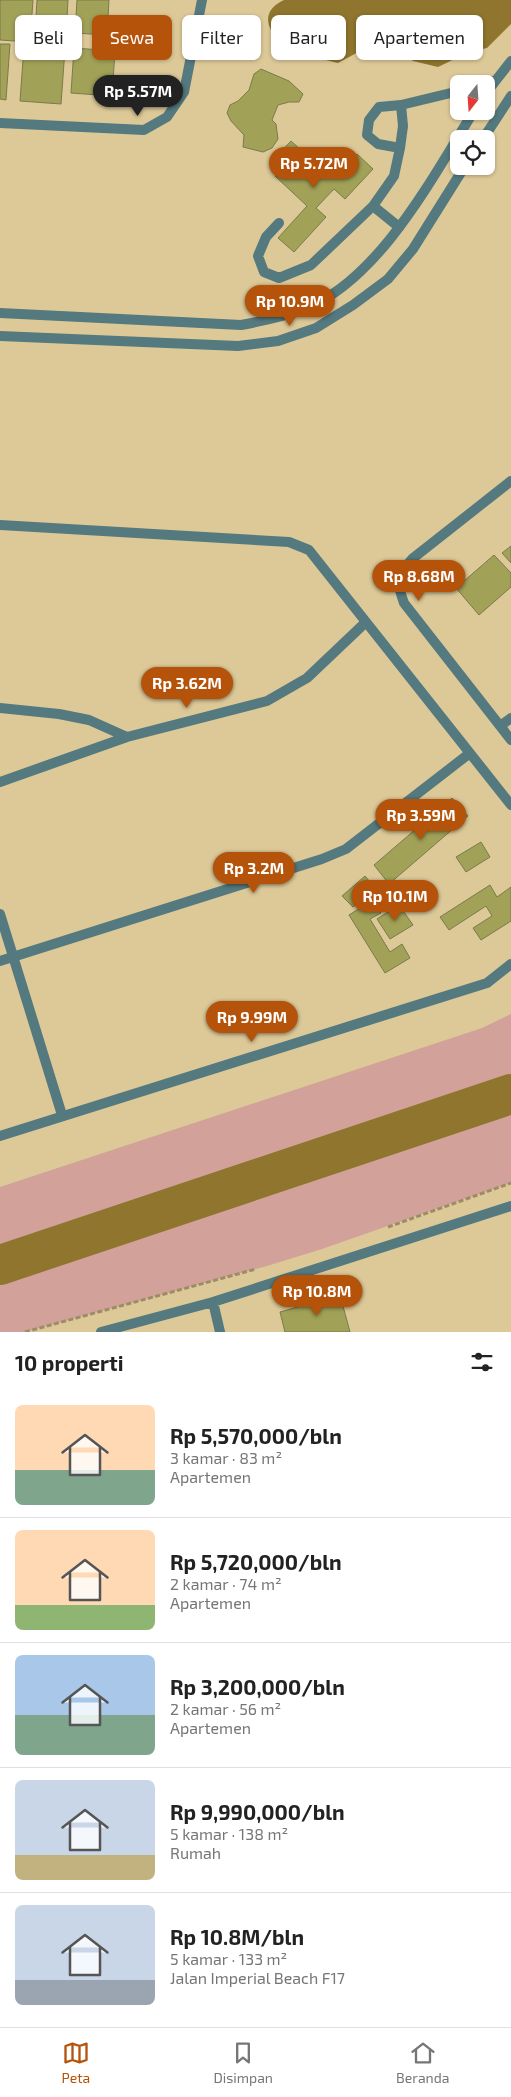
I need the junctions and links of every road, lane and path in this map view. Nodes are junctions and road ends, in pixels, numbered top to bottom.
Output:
1 (202, 0) edge
2 (511, 61) edge
3 (495, 76) edge
4 (450, 93) edge
5 (511, 96) edge
6 (401, 105) junction
7 (468, 120) edge
8 (0, 123) edge
9 (489, 130) edge
10 (400, 148) junction
11 (459, 175) edge
12 (373, 206) junction
13 (279, 223) dead end
14 (399, 227) junction
15 (0, 312) edge
16 (0, 336) edge
17 (511, 481) edge
18 (0, 525) edge
19 (366, 622) junction
20 (0, 708) edge
21 (511, 718) edge
22 (500, 726) junction
23 (127, 737) junction
24 (511, 740) edge
25 (470, 753) junction
26 (0, 782) edge
27 (511, 805) edge
28 (0, 914) edge
29 (13, 957) junction
30 (0, 961) edge
31 (511, 964) edge
32 (62, 1116) junction
33 (0, 1136) edge
34 (511, 1183) edge
35 (511, 1206) edge
36 (384, 1228) dead end
37 (259, 1268) dead end
38 (213, 1302) junction
39 (25, 1332) edge
40 (101, 1332) edge
41 (220, 1332) edge

1 - 8 street
2 - 3 street
4 - 6 street
5 - 9 street
6 - 10 street
6 - 10 street
7 - 14 street
10 - 12 street
11 - 16 street
12 - 13 street
12 - 14 street
14 - 15 street
17 - 22 street
18 - 19 street
19 - 23 street
19 - 25 street
20 - 23 street
21 - 22 street
22 - 24 street
23 - 26 street
25 - 27 street
25 - 29 street
28 - 29 street
29 - 30 street
29 - 32 street
31 - 32 street
32 - 33 street
34 - 36 path
35 - 38 street
37 - 39 path
38 - 40 street
38 - 41 street

